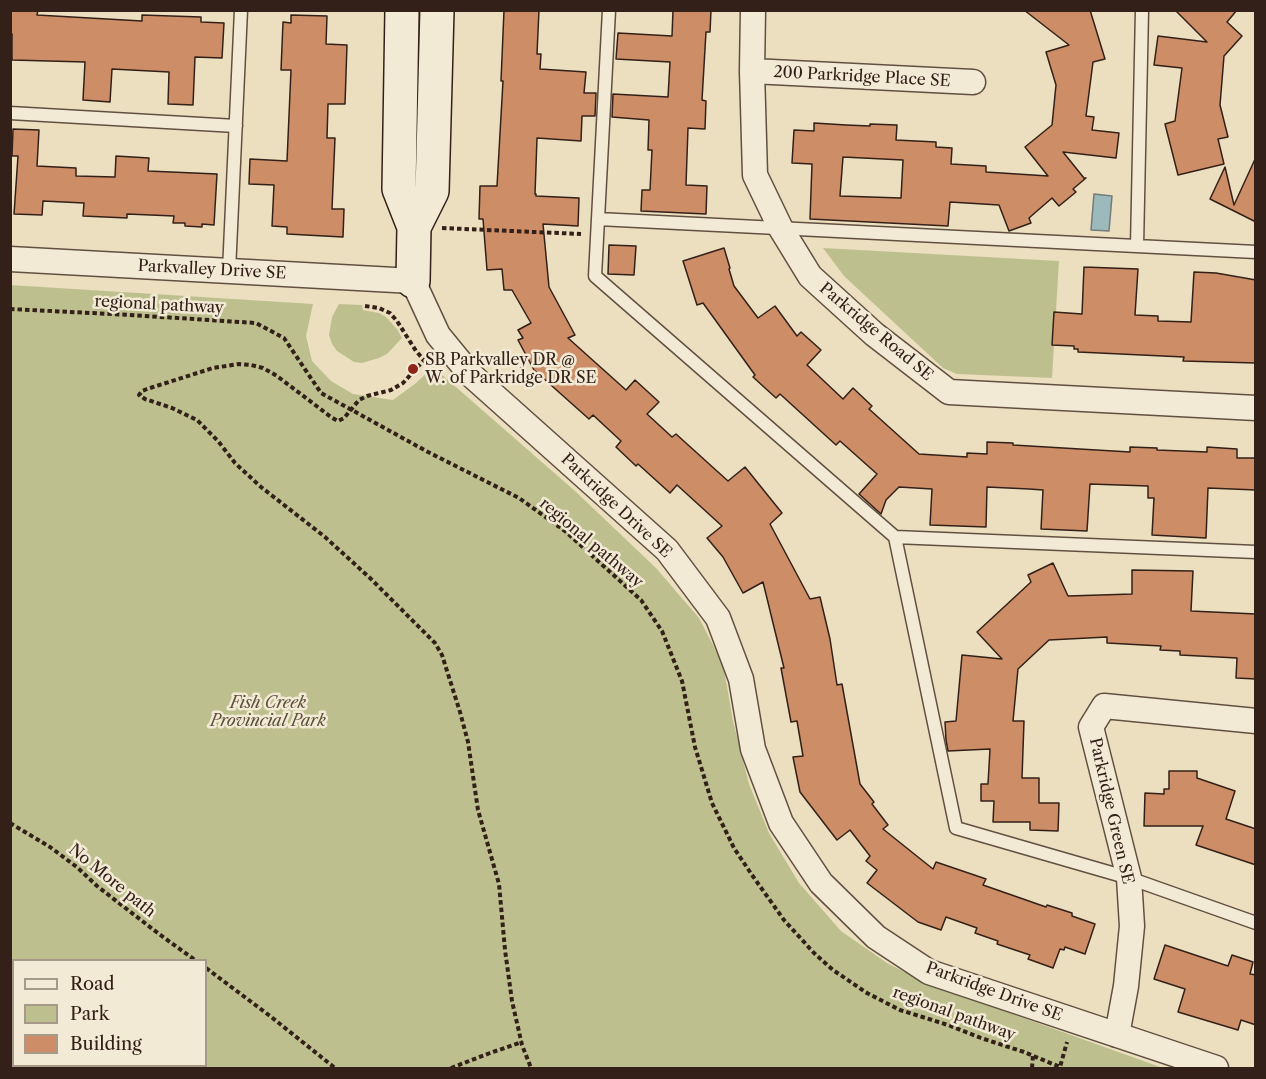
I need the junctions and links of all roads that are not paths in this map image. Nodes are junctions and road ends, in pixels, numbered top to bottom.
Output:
1 (241, 10) edge
2 (402, 10) edge
3 (437, 10) edge
4 (609, 10) edge
5 (753, 10) edge
6 (1142, 10) edge
7 (752, 71) junction
8 (973, 82) dead end
9 (10, 113) edge
10 (236, 126) junction
11 (598, 219) junction
12 (414, 227) junction
13 (780, 227) junction
14 (1137, 246) junction
15 (1256, 252) edge
16 (10, 259) edge
17 (229, 271) junction
18 (413, 281) junction
19 (1256, 408) edge
20 (895, 537) junction
21 (1256, 552) edge
22 (1256, 721) edge
23 (1129, 878) junction
24 (1256, 923) edge
25 (1117, 1035) junction
26 (1216, 1068) edge

1 - 10 lane
2 - 12 street
3 - 12 street
4 - 11 lane
5 - 7 street, Parkridge Road SE
6 - 14 lane
7 - 8 street, 200 Parkridge Place SE
7 - 13 street, Parkridge Road SE
9 - 10 lane
10 - 17 lane
11 - 13 lane
11 - 20 lane
12 - 18 street
13 - 14 lane
13 - 19 street, Parkridge Road SE
14 - 15 lane
16 - 17 street, Parkvalley Drive SE
17 - 18 street, Parkvalley Drive SE
18 - 25 street, Parkridge Drive SE
20 - 21 lane
20 - 23 lane
22 - 23 street, Parkridge Green SE
23 - 24 lane
23 - 25 street, Parkridge Green SE
25 - 26 street, Parkridge Drive SE

